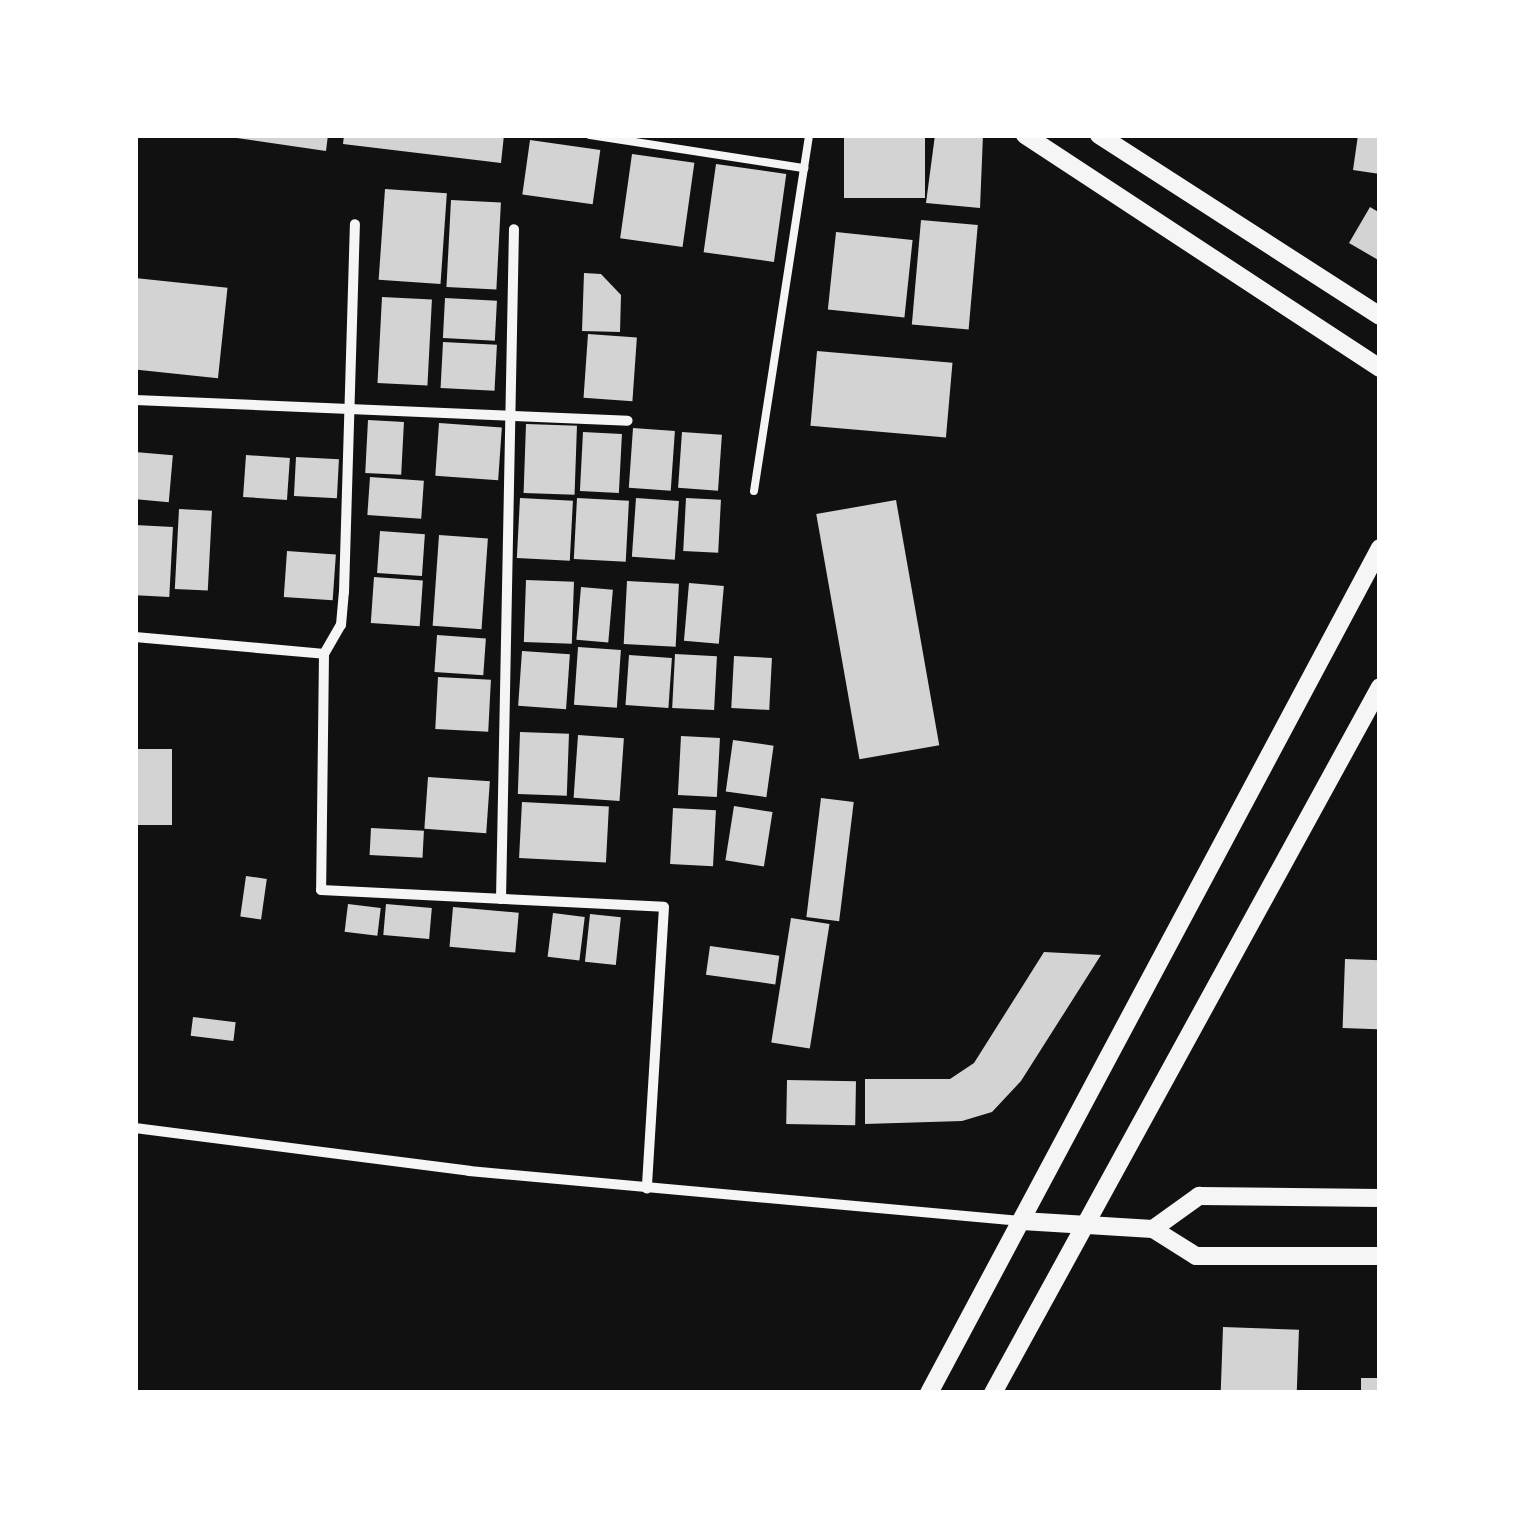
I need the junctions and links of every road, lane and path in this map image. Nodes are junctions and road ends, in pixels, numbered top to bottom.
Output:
1 (590, 135) edge
2 (808, 135) edge
3 (1025, 135) edge
4 (1099, 135) edge
5 (804, 168) junction
6 (356, 224) dead end
7 (514, 229) dead end
8 (1380, 316) edge
9 (1380, 368) edge
10 (135, 400) edge
11 (353, 411) junction
12 (506, 416) junction
13 (628, 421) dead end
14 (754, 490) dead end
15 (1380, 548) edge
16 (135, 637) edge
17 (324, 654) junction
18 (1380, 687) edge
19 (501, 899) junction
20 (135, 1128) edge
21 (647, 1188) junction
22 (1380, 1198) edge
23 (1022, 1221) junction
24 (1088, 1221) junction
25 (1153, 1229) junction
26 (1380, 1256) edge
27 (929, 1393) edge
28 (993, 1393) edge

1 - 5 lane
2 - 5 lane
3 - 9 street
4 - 8 street
5 - 14 lane
6 - 11 street
7 - 12 street
10 - 11 street
11 - 12 street
11 - 17 street
12 - 13 street
12 - 19 street
15 - 23 street
16 - 17 street
17 - 19 street
18 - 24 street
19 - 21 street
20 - 21 street
21 - 23 street
22 - 25 street
23 - 24 street
23 - 27 street
24 - 25 street
24 - 28 street
25 - 26 street

